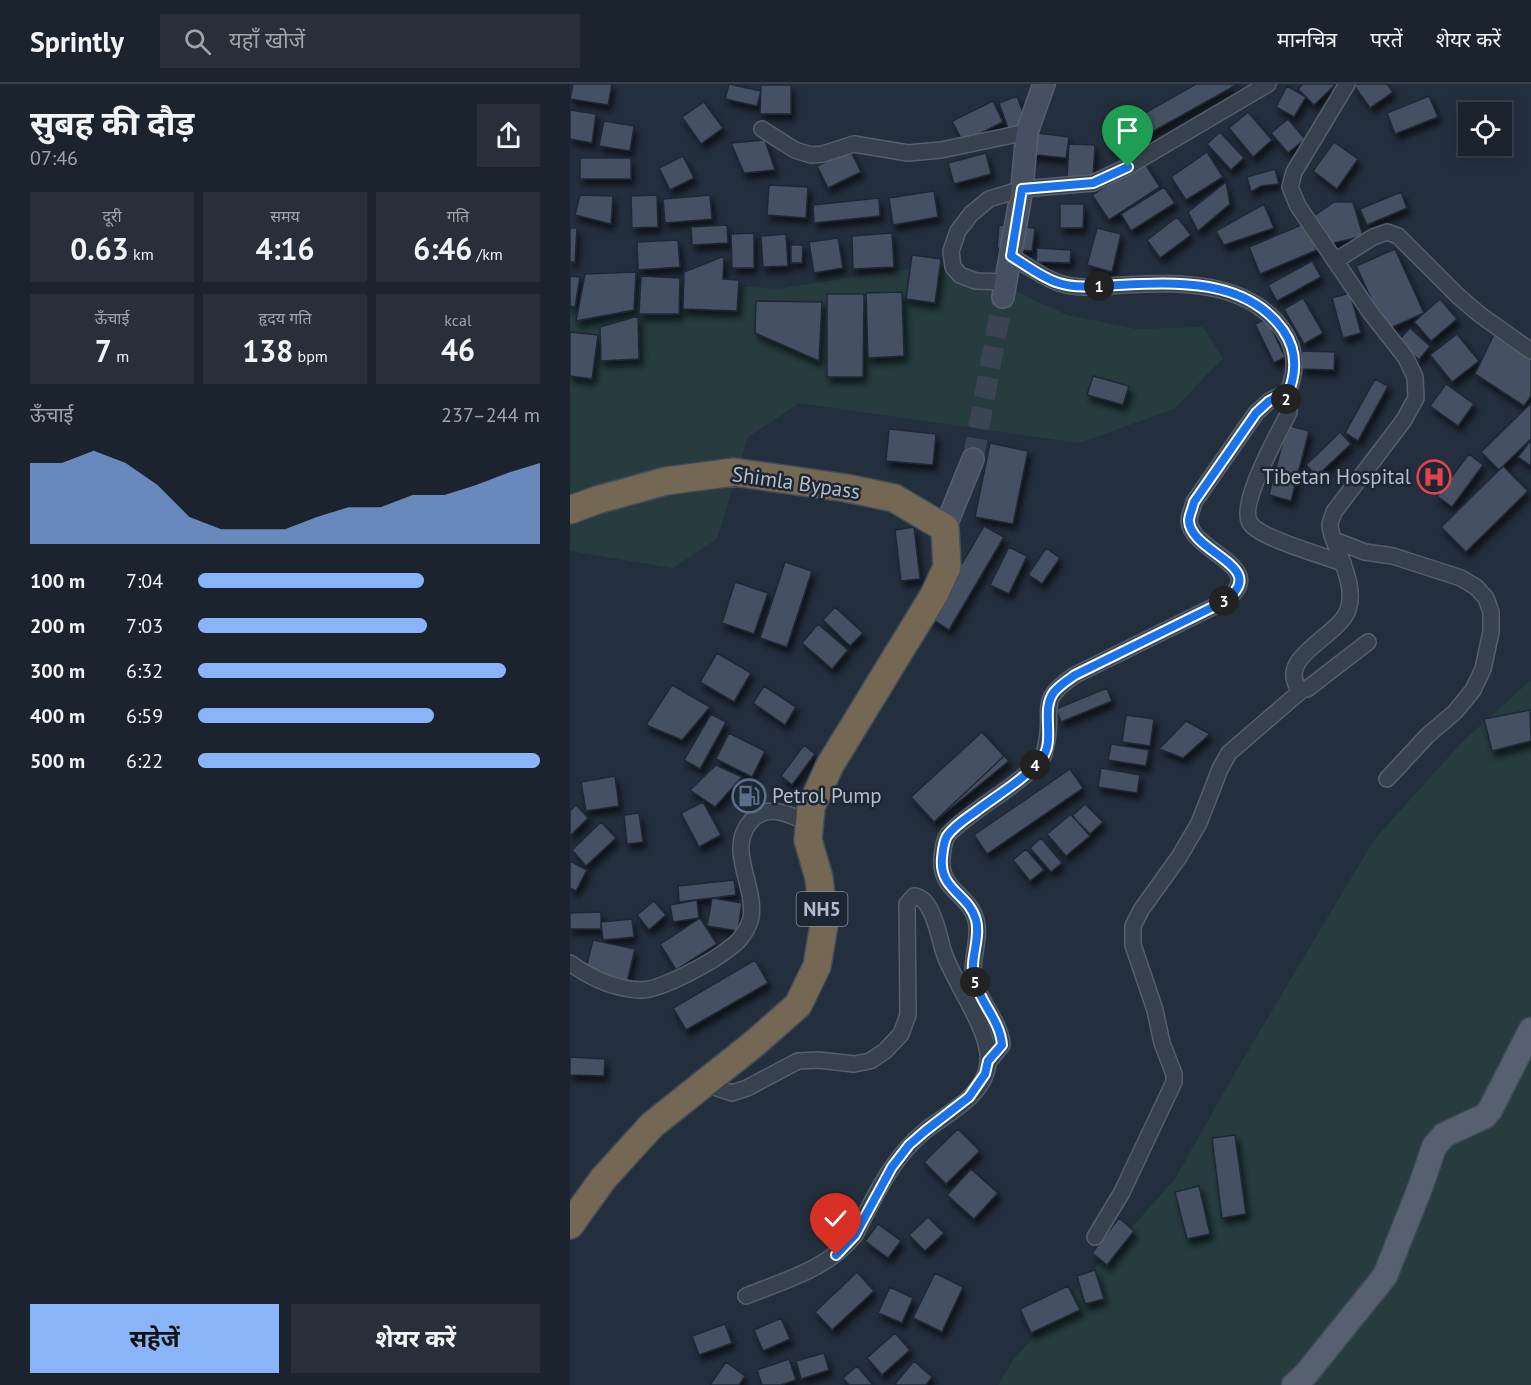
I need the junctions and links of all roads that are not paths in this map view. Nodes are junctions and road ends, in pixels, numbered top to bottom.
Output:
1 (1044, 84) edge
2 (1268, 84) edge
3 (1347, 84) edge
4 (762, 129) dead end
5 (1027, 132) junction
6 (1022, 189) junction
7 (1011, 256) junction
8 (1335, 261) junction
9 (1005, 289) joint
10 (1531, 351) edge
11 (1286, 399) junction
12 (974, 459) tunnel mouth
13 (570, 510) edge
14 (945, 528) junction
15 (1334, 540) junction
16 (1343, 563) junction
17 (1368, 642) dead end
18 (1302, 690) junction
19 (1387, 779) dead end
20 (809, 823) junction
21 (570, 963) edge
22 (1531, 1030) edge
23 (988, 1061) junction
24 (702, 1083) junction
25 (570, 1225) edge
26 (1095, 1237) dead end
27 (746, 1296) dead end
28 (1294, 1385) edge

1 - 5 main road
2 - 6 street
3 - 8 street
4 - 5 street
5 - 6 main road
6 - 7 main road
6 - 9 street
7 - 9 main road
7 - 11 street
8 - 10 street
8 - 15 street
11 - 16 street
11 - 23 street
12 - 14 main road
13 - 14 highway, Shimla Bypass
14 - 20 highway, NH5
15 - 16 street
15 - 19 street
16 - 18 street
17 - 18 street
18 - 26 street
20 - 21 street
20 - 24 highway, NH5
22 - 28 main road
23 - 24 street
23 - 27 street
24 - 25 highway, NH5

